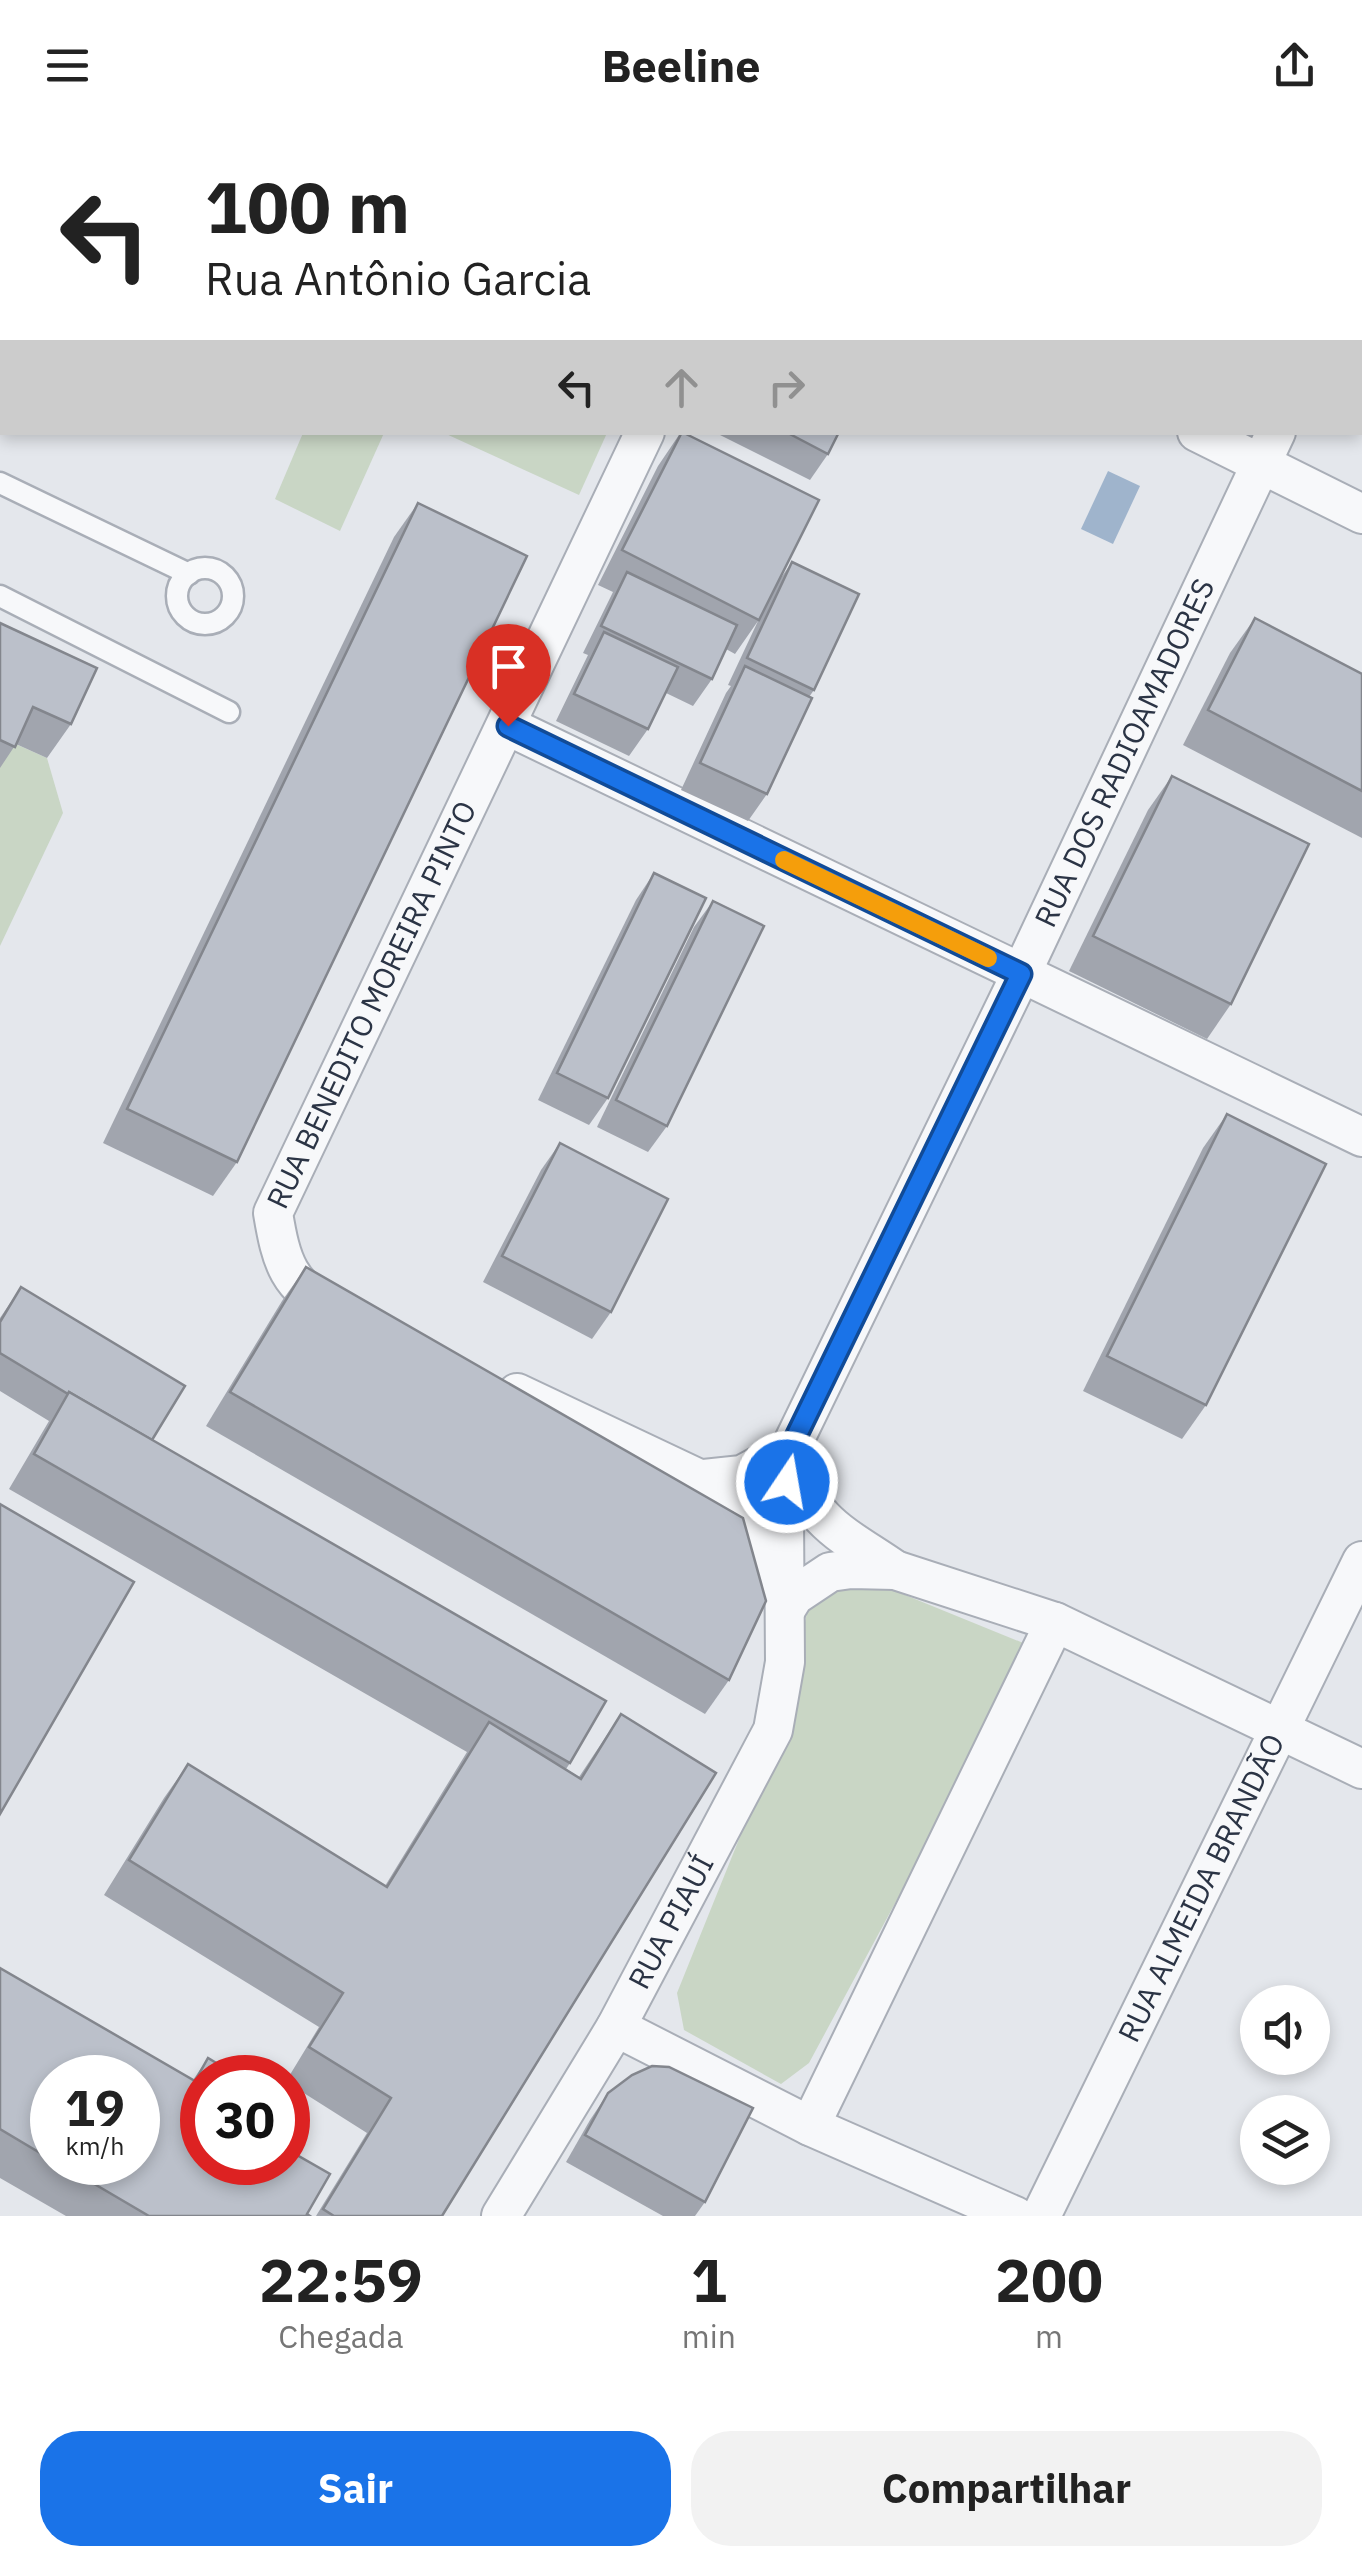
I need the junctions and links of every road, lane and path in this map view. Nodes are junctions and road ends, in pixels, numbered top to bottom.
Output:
1 (644, 435) edge
2 (1210, 435) edge
3 (1269, 448) edge
4 (0, 483) edge
5 (1362, 514) edge
6 (188, 574) dead end
7 (0, 596) edge
8 (229, 712) dead end
9 (508, 726) junction
10 (1021, 974) junction
11 (1362, 1137) edge
12 (375, 1328) edge
13 (479, 1376) edge
14 (790, 1449) junction
15 (704, 1480) junction
16 (1362, 1561) edge
17 (894, 1570) junction
18 (786, 1608) junction
19 (1056, 1622) junction
20 (1282, 1731) junction
21 (1362, 1768) edge
22 (616, 2027) junction
23 (810, 2126) junction
24 (501, 2216) edge
25 (1015, 2216) edge
26 (1041, 2216) edge

1 - 9 street, RUA BENEDITO MOREIRA PINTO
2 - 3 street
3 - 5 street
3 - 10 street, RUA DOS RADIOAMADORES
4 - 6 lane
7 - 8 lane
9 - 10 street
9 - 12 street, RUA BENEDITO MOREIRA PINTO
10 - 11 street
10 - 14 street, RUA DOS RADIOAMADORES
13 - 15 street
14 - 15 street
14 - 17 street
14 - 18 street, RUA PIAUÍ
15 - 18 street
16 - 20 street, RUA ALMEIDA BRANDÃO
17 - 18 street
17 - 19 street
18 - 22 street, RUA PIAUÍ
19 - 20 street
19 - 23 street
20 - 21 street
20 - 26 street, RUA ALMEIDA BRANDÃO
22 - 23 street
22 - 24 street, RUA PIAUÍ
23 - 25 street

